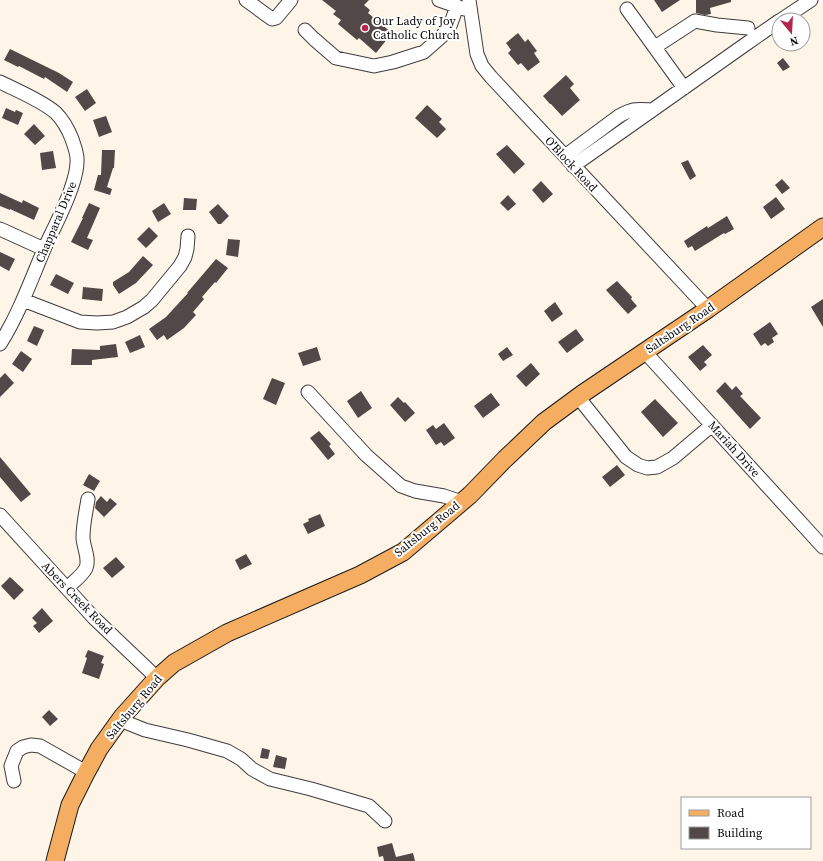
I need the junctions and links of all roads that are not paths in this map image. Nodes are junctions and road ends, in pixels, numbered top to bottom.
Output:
1 (246, 0) edge
2 (291, 0) edge
3 (439, 0) edge
4 (811, 0) edge
5 (469, 5) edge
6 (457, 6) junction
7 (627, 9) dead end
8 (793, 12) edge
9 (771, 27) edge
10 (748, 28) dead end
11 (305, 30) dead end
12 (655, 47) junction
13 (0, 82) edge
14 (684, 88) junction
15 (569, 161) junction
16 (823, 227) edge
17 (0, 229) edge
18 (188, 236) dead end
19 (44, 249) junction
20 (23, 300) junction
21 (708, 309) junction
22 (0, 344) edge
23 (645, 352) junction
24 (308, 392) dead end
25 (578, 397) junction
26 (712, 425) junction
27 (88, 500) dead end
28 (462, 502) junction
29 (0, 515) edge
30 (823, 547) edge
31 (67, 588) junction
32 (156, 678) junction
33 (120, 720) junction
34 (86, 772) junction
35 (14, 781) dead end
36 (384, 821) dead end
37 (55, 861) edge

1 - 2 street
3 - 6 street
4 - 8 street
5 - 6 street
5 - 15 street, O'Block Road
6 - 11 street
7 - 12 street
9 - 14 street
10 - 12 street
12 - 14 street
13 - 19 street, Chapparal Drive
14 - 15 street
15 - 21 street, O'Block Road
16 - 21 main road, Saltsburg Road
17 - 19 street
18 - 20 street
19 - 20 street, Chapparal Drive
20 - 22 street, Chapparal Drive
21 - 23 main road, Saltsburg Road
23 - 25 main road, Saltsburg Road
23 - 26 street, Mariah Drive
24 - 28 street
25 - 26 street
25 - 28 main road, Saltsburg Road
26 - 30 street, Mariah Drive
27 - 31 street
28 - 32 main road, Saltsburg Road
29 - 31 street, Abers Creek Road
31 - 32 street, Abers Creek Road
32 - 33 main road, Saltsburg Road
33 - 34 main road, Saltsburg Road
33 - 36 street
34 - 35 street
34 - 37 main road, Saltsburg Road

